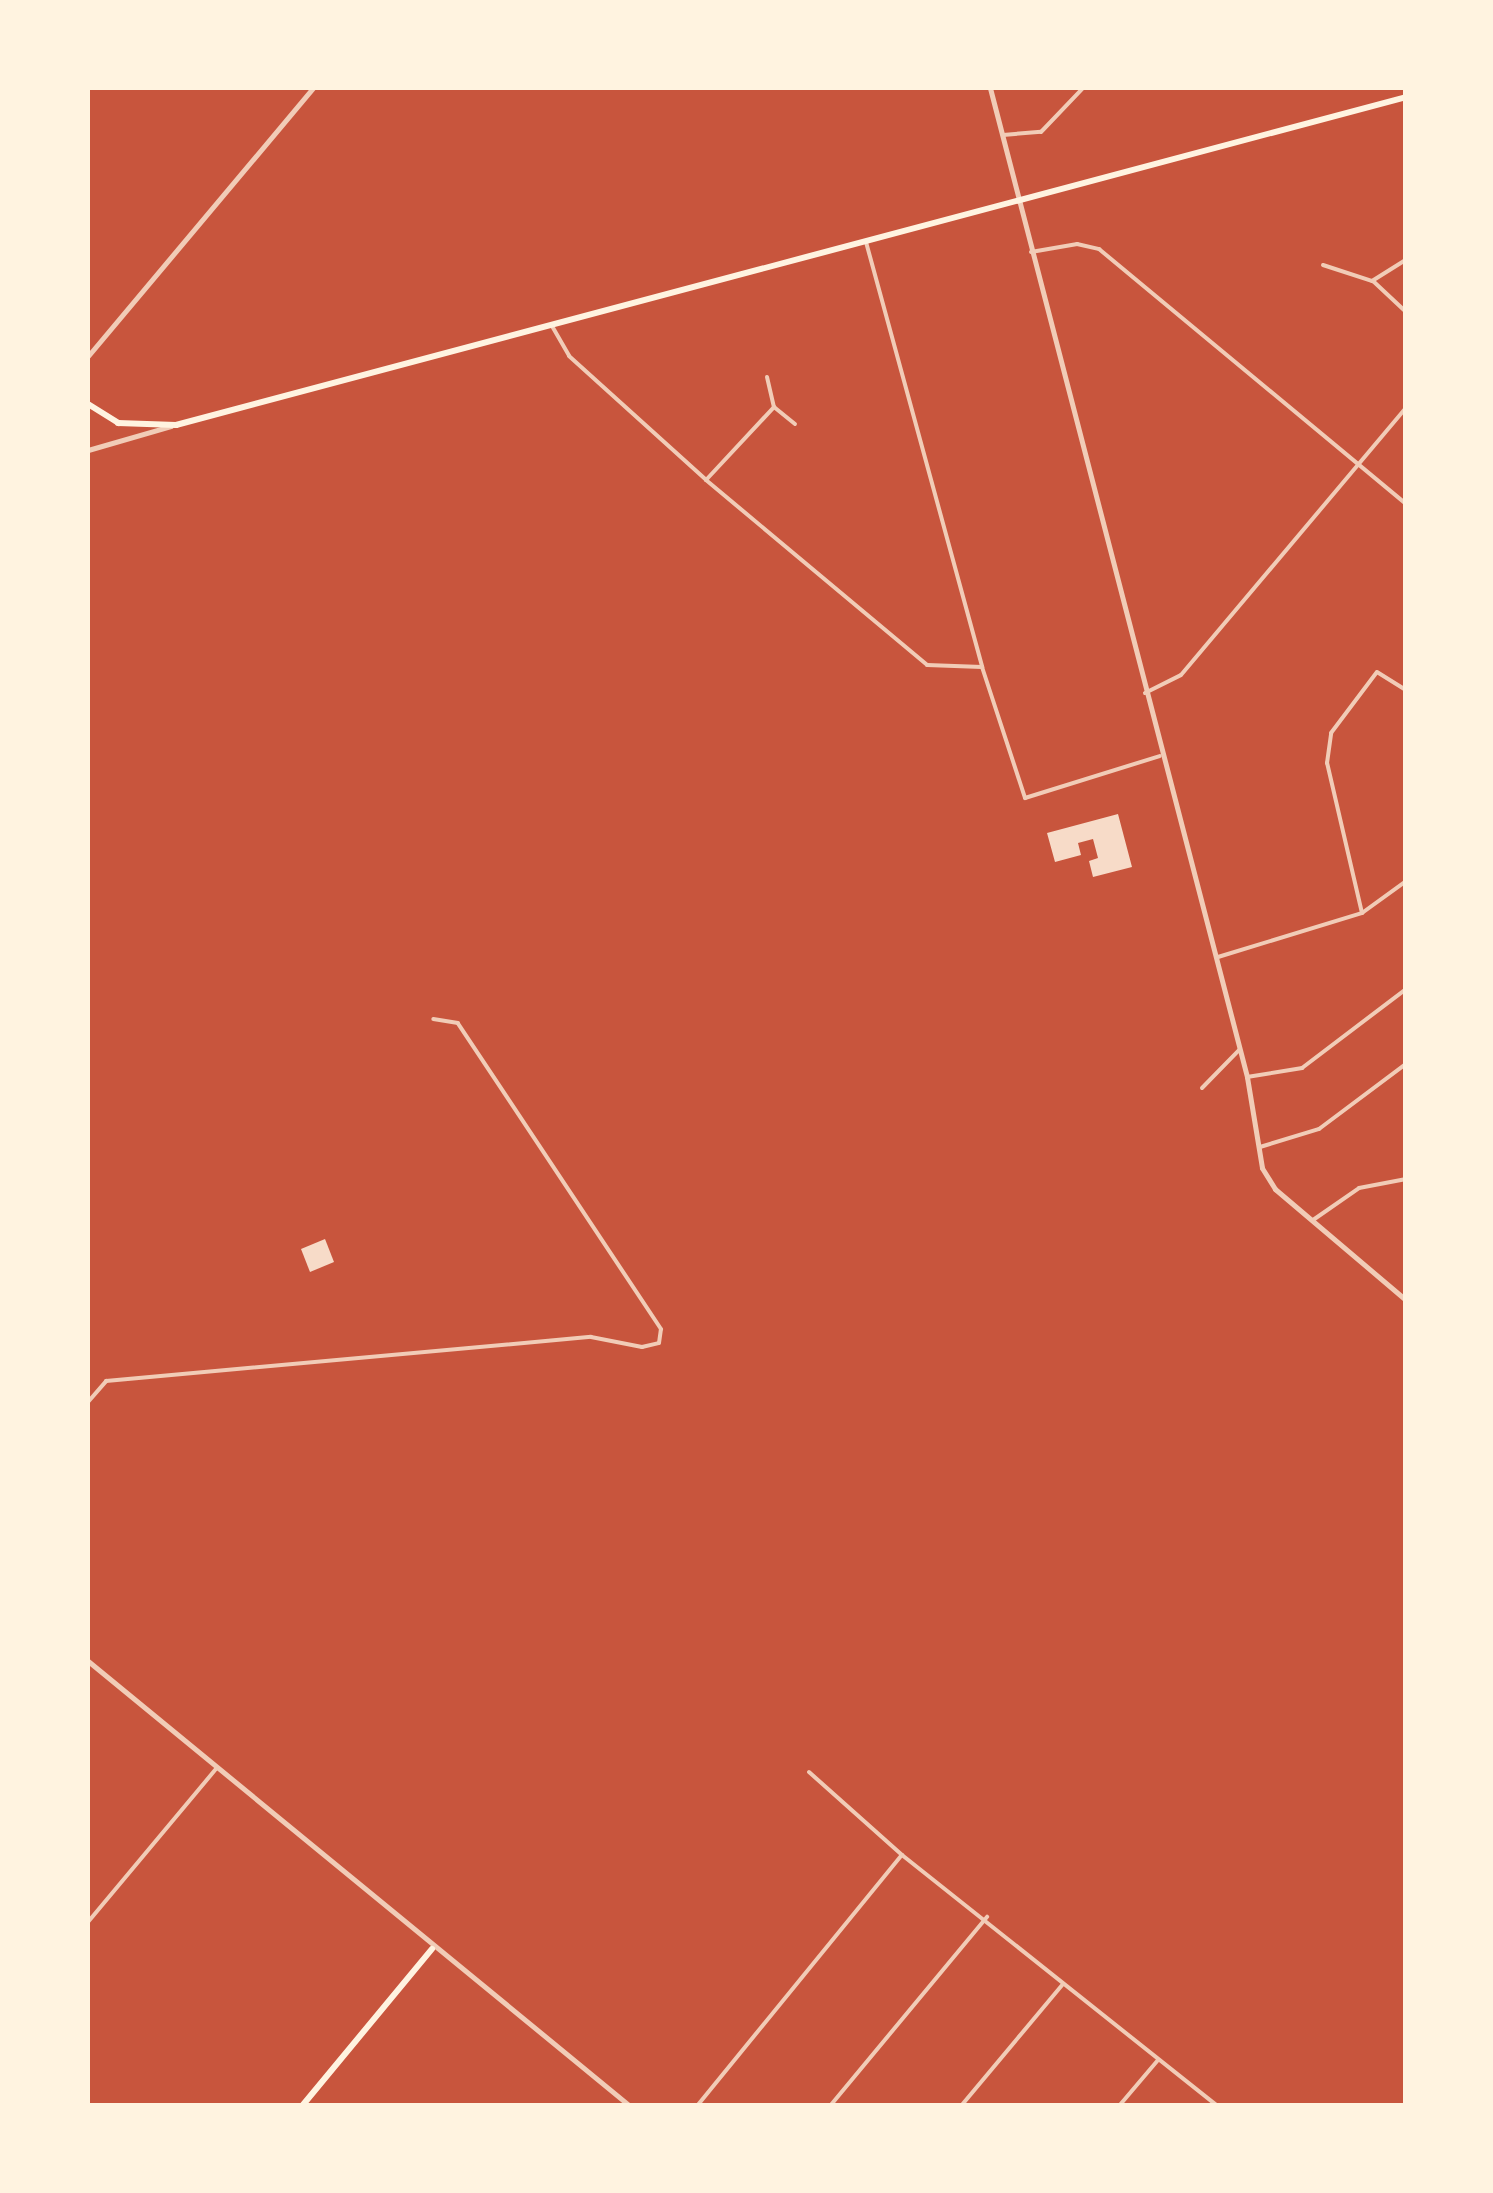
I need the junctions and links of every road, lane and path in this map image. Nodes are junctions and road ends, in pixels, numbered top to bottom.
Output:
1 (313, 88) edge
2 (990, 88) edge
3 (1083, 88) edge
4 (1406, 97) edge
5 (1002, 135) junction
6 (1017, 200) junction
7 (866, 240) junction
8 (1032, 252) junction
9 (1406, 260) edge
10 (1323, 265) dead end
11 (1372, 280) junction
12 (1406, 312) edge
13 (552, 326) junction
14 (88, 356) edge
15 (766, 378) dead end
16 (88, 404) edge
17 (774, 407) junction
18 (1406, 408) edge
19 (795, 424) dead end
20 (176, 425) junction
21 (88, 450) edge
22 (1358, 465) junction
23 (706, 480) junction
24 (1406, 504) edge
25 (982, 667) junction
26 (1406, 690) edge
27 (1145, 693) junction
28 (1160, 756) junction
29 (1406, 880) edge
30 (1362, 913) junction
31 (1216, 958) junction
32 (1406, 989) edge
33 (433, 1019) dead end
34 (1240, 1049) junction
35 (1406, 1064) edge
36 (1247, 1078) junction
37 (1202, 1088) dead end
38 (1260, 1147) junction
39 (1406, 1179) edge
40 (1313, 1220) junction
41 (1406, 1300) edge
42 (88, 1402) edge
43 (88, 1661) edge
44 (216, 1769) junction
45 (809, 1772) dead end
46 (902, 1856) junction
47 (987, 1917) junction
48 (88, 1922) edge
49 (432, 1950) junction
50 (1064, 1984) junction
51 (1158, 2059) junction
52 (302, 2106) edge
53 (630, 2106) edge
54 (698, 2106) edge
55 (830, 2106) edge
56 (962, 2106) edge
57 (1119, 2106) edge
58 (1218, 2106) edge

1 - 14 street
2 - 5 street
3 - 5 street
4 - 6 main road
5 - 6 street
6 - 7 main road
6 - 8 street
7 - 13 main road
7 - 25 street
8 - 22 street
8 - 27 street
9 - 11 street
10 - 11 street
11 - 12 street
13 - 20 main road
13 - 23 street
15 - 17 street
16 - 20 main road
17 - 19 street
17 - 23 street
18 - 22 street
20 - 21 street
22 - 24 street
22 - 27 street
23 - 25 street
25 - 28 street
26 - 30 street
27 - 28 street
28 - 31 street
29 - 30 street
30 - 31 street
31 - 34 street
32 - 36 street
33 - 42 street
34 - 36 street
34 - 37 street
35 - 38 street
36 - 38 street
38 - 40 street
39 - 40 street
40 - 41 street
43 - 44 street
44 - 48 street
44 - 49 street
45 - 46 street
46 - 47 street
46 - 54 street
47 - 50 street
47 - 55 street
49 - 52 main road
49 - 53 street
50 - 51 street
50 - 56 street
51 - 57 street
51 - 58 street

